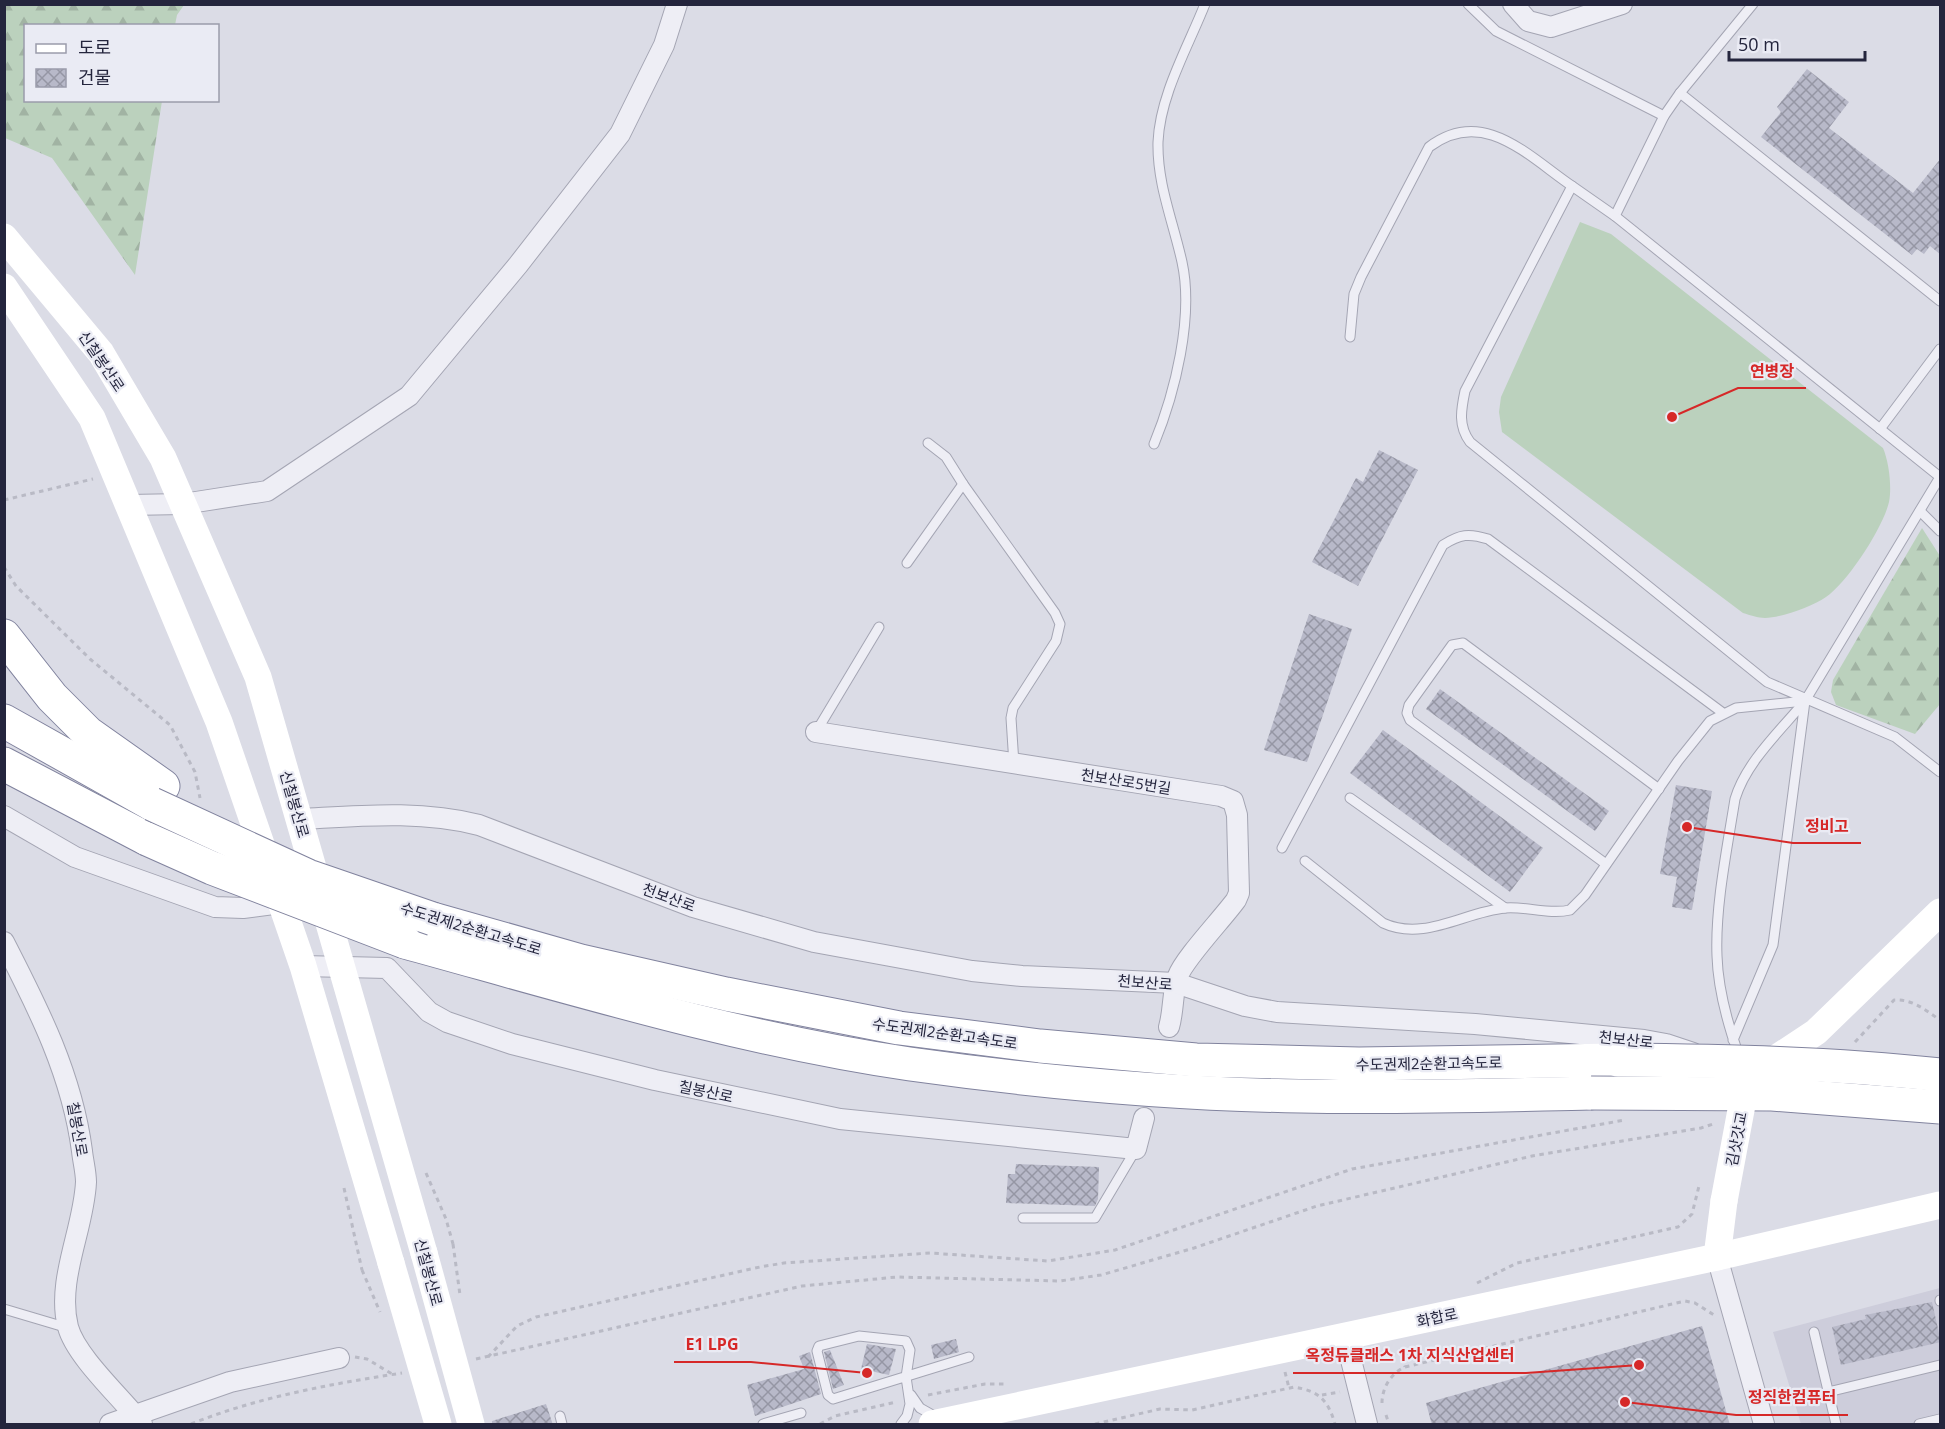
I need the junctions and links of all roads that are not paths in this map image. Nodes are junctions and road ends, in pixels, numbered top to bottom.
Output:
1 (677, 4) edge
2 (1205, 4) edge
3 (1468, 4) edge
4 (1513, 4) edge
5 (1622, 4) edge
6 (1753, 4) edge
7 (1680, 93) junction
8 (1664, 116) junction
9 (1572, 186) junction
10 (1615, 216) junction
11 (4, 237) edge
12 (4, 287) edge
13 (1941, 301) edge
14 (1350, 337) dead end
15 (1941, 349) edge
16 (1880, 429) junction
17 (928, 443) dead end
18 (1154, 444) dead end
19 (1940, 477) edge
20 (963, 484) junction
21 (183, 504) junction
22 (129, 505) junction
23 (1920, 512) junction
24 (1941, 531) edge
25 (907, 563) dead end
26 (879, 627) dead end
27 (4, 636) edge
28 (1805, 701) junction
29 (1724, 713) junction
30 (4, 721) edge
31 (816, 732) joint
32 (5, 764) edge
33 (1014, 764) junction
34 (1941, 772) edge
35 (1659, 789) junction
36 (158, 795) junction
37 (1350, 798) dead end
38 (4, 816) edge
39 (300, 819) junction
40 (1282, 848) dead end
41 (1305, 861) dead end
42 (1606, 864) junction
43 (282, 903) junction
44 (1505, 908) junction
45 (1941, 912) edge
46 (4, 942) edge
47 (303, 966) junction
48 (343, 966) junction
49 (1176, 983) junction
50 (1169, 1027) dead end
51 (1733, 1040) junction
52 (1941, 1075) edge
53 (1747, 1078) junction
54 (1941, 1107) edge
55 (1144, 1118) dead end
56 (1136, 1149) junction
57 (1941, 1205) edge
58 (1023, 1218) dead end
59 (1717, 1257) junction
60 (4, 1309) edge
61 (68, 1328) junction
62 (1814, 1332) dead end
63 (1345, 1336) junction
64 (969, 1357) dead end
65 (339, 1358) road end
66 (1941, 1365) edge
67 (906, 1377) junction
68 (1828, 1392) junction
69 (909, 1393) junction
70 (801, 1413) dead end
71 (1941, 1419) edge
72 (139, 1421) edge
73 (942, 1422) edge
74 (110, 1425) edge
75 (438, 1425) edge
76 (471, 1425) edge
77 (763, 1425) edge
78 (901, 1425) edge
79 (1367, 1425) edge
80 (1764, 1425) edge
81 (1836, 1425) edge
82 (1919, 1425) edge

1 - 21 street
2 - 18 lane
3 - 8 lane
4 - 5 street
6 - 7 lane
7 - 8 lane
7 - 13 lane
8 - 10 lane
9 - 10 lane
9 - 14 lane
9 - 28 lane
10 - 16 lane
11 - 21 street, 신칠봉산로
12 - 22 street
15 - 16 lane
16 - 19 lane
17 - 20 lane
19 - 23 lane
20 - 25 lane
20 - 33 lane
21 - 22 street
21 - 39 street, 신칠봉산로
22 - 43 street
23 - 24 lane
23 - 28 lane
26 - 31 lane
27 - 36 highway
28 - 29 lane
28 - 34 lane
28 - 51 lane
28 - 51 lane
29 - 35 lane
29 - 40 lane
30 - 36 highway
31 - 33 street, 천보산로5번길
32 - 54 highway, 수도권제2순환고속도로, bridge
33 - 49 street, 천보산로5번길
35 - 42 lane
35 - 42 lane
36 - 52 highway, 수도권제2순환고속도로, bridge
37 - 44 lane
38 - 43 street
39 - 48 street, 신칠봉산로
39 - 49 street, 천보산로
41 - 44 lane
42 - 44 lane
43 - 47 street
45 - 53 street
46 - 61 street, 칠봉산로
47 - 48 street, 칠봉산로
47 - 75 street, bridge
48 - 56 street, 칠봉산로
48 - 76 street, 신칠봉산로, bridge
49 - 50 street
49 - 53 street, 천보산로
51 - 53 lane
53 - 59 street, 김삿갓교, bridge
55 - 56 street
56 - 58 lane
57 - 59 street, 화합로
59 - 63 street, 화합로
59 - 80 street
60 - 61 lane
61 - 72 street, 칠봉산로
62 - 68 lane
63 - 73 street, 화합로
63 - 79 street
64 - 67 lane
65 - 72 street
66 - 68 lane
67 - 67 lane
67 - 69 lane
68 - 81 lane
69 - 73 lane
69 - 78 lane
70 - 77 lane
71 - 82 lane
72 - 74 street

